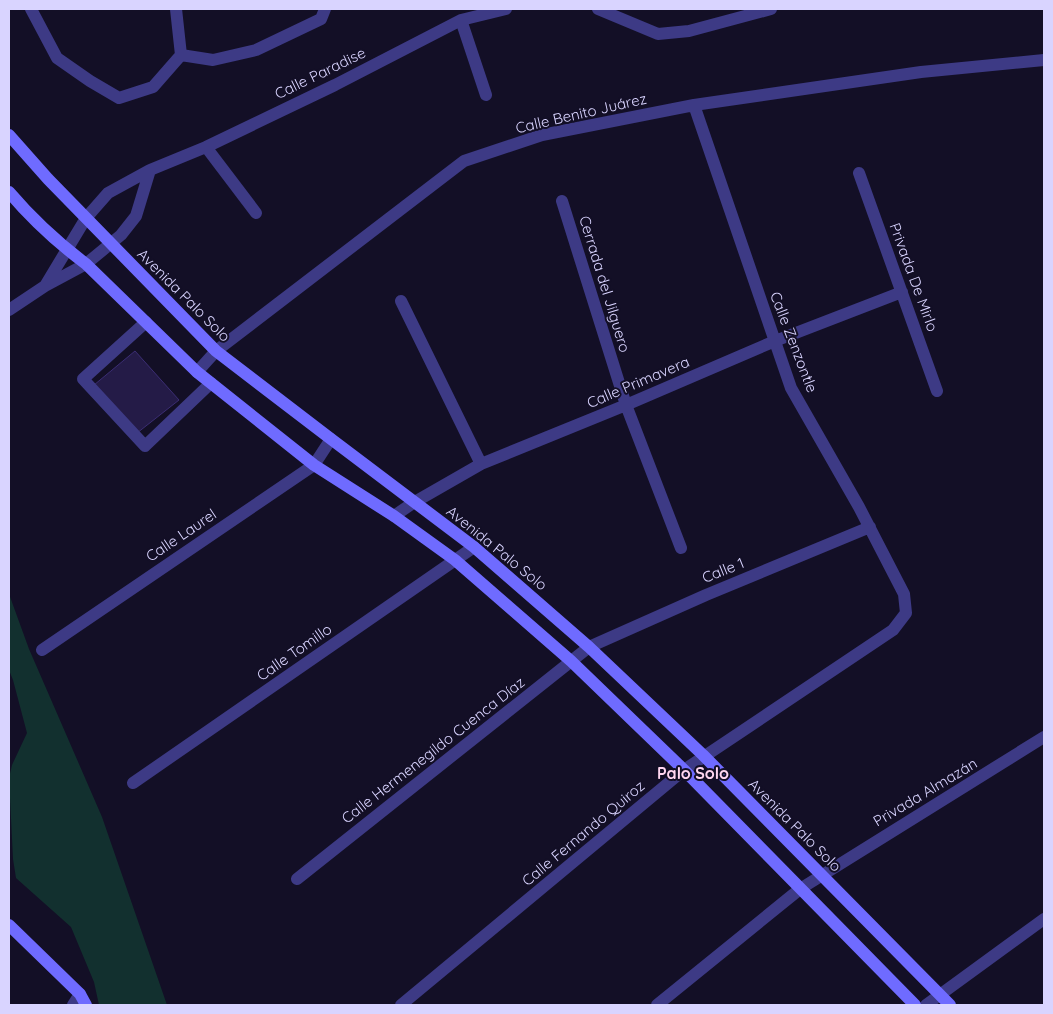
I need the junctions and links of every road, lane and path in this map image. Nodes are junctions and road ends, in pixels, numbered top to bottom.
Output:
1 (176, 9) edge
2 (324, 9) edge
3 (506, 9) edge
4 (598, 9) edge
5 (771, 9) edge
6 (32, 10) edge
7 (728, 14) edge
8 (461, 20) junction
9 (181, 55) junction
10 (1044, 60) edge
11 (486, 96) dead end
12 (694, 105) junction
13 (9, 134) edge
14 (206, 147) junction
15 (150, 170) junction
16 (860, 173) dead end
17 (9, 192) edge
18 (562, 201) dead end
19 (256, 213) dead end
20 (86, 218) junction
21 (111, 245) junction
22 (66, 249) junction
23 (86, 264) junction
24 (45, 286) junction
25 (902, 292) junction
26 (401, 300) dead end
27 (9, 310) edge
28 (146, 322) junction
29 (775, 341) junction
30 (216, 351) junction
31 (197, 372) junction
32 (211, 383) junction
33 (937, 391) dead end
34 (626, 405) junction
35 (330, 439) junction
36 (481, 464) junction
37 (314, 465) junction
38 (413, 502) junction
39 (394, 516) junction
40 (870, 527) junction
41 (474, 547) junction
42 (681, 548) dead end
43 (455, 560) junction
44 (893, 630) joint
45 (589, 647) junction
46 (42, 650) dead end
47 (571, 661) junction
48 (1044, 737) edge
49 (703, 756) junction
50 (684, 770) junction
51 (133, 783) dead end
52 (821, 874) junction
53 (297, 879) dead end
54 (800, 889) junction
55 (1044, 919) edge
56 (9, 925) edge
57 (940, 995) junction
58 (80, 1002) edge
59 (401, 1005) edge
60 (657, 1005) edge
61 (916, 1005) edge
62 (926, 1005) edge
63 (950, 1005) edge

1 - 9 street
2 - 9 street
3 - 8 street, Calle Paradise
4 - 7 street
5 - 7 street
6 - 9 street
8 - 11 street
8 - 14 street, Calle Paradise
10 - 12 street, Calle Benito Juárez
12 - 29 street, Calle Zenzontle
12 - 30 street, Calle Benito Juárez
13 - 20 main road, Avenida Palo Solo
14 - 15 street, Calle Paradise
14 - 19 street
15 - 20 street, Calle Paradise
15 - 21 street
16 - 25 street, Privada De Mirlo
17 - 22 main road
18 - 34 street, Cerrada del Jilguero
20 - 21 main road, Avenida Palo Solo
20 - 22 street, Calle Paradise
21 - 23 street
21 - 30 main road, Avenida Palo Solo
22 - 23 main road
22 - 24 street, Calle Paradise
23 - 24 street
23 - 28 main road
24 - 27 street
25 - 29 street, Calle Primavera
25 - 33 street, Privada De Mirlo
26 - 36 street
28 - 31 main road
28 - 32 street
29 - 34 street, Calle Primavera
29 - 40 street, Calle Zenzontle
30 - 31 street, Calle Benito Juárez
30 - 35 main road, Avenida Palo Solo
31 - 32 main road
32 - 37 main road
34 - 36 street, Calle Primavera
34 - 42 street, Cerrada del Jilguero
35 - 37 street, Calle Laurel
35 - 38 main road, Avenida Palo Solo
36 - 38 street, Calle Primavera
37 - 39 main road
37 - 46 street, Calle Laurel
38 - 39 street, Calle Primavera
38 - 41 main road, Avenida Palo Solo
39 - 43 main road
40 - 44 street, Calle Zenzontle
40 - 45 street, Calle 1
41 - 43 street, Calle Tomillo
41 - 45 main road, Avenida Palo Solo
43 - 47 main road
43 - 51 street, Calle Tomillo
44 - 49 street, Calle Fernando Quiroz
45 - 47 street, Calle Hermenegildo Cuenca Díaz
45 - 49 main road, Avenida Palo Solo
47 - 50 main road
47 - 53 street, Calle Hermenegildo Cuenca Díaz
48 - 52 street, Privada Almazán
49 - 50 street, Calle Fernando Quiroz
49 - 52 main road, Avenida Palo Solo
50 - 54 main road
50 - 59 street, Calle Fernando Quiroz
52 - 54 street, Privada Almazán
52 - 57 main road, Avenida Palo Solo
54 - 60 street, Privada Almazán
54 - 61 main road
55 - 57 street
56 - 58 main road
57 - 62 street
57 - 63 main road, Avenida Palo Solo

